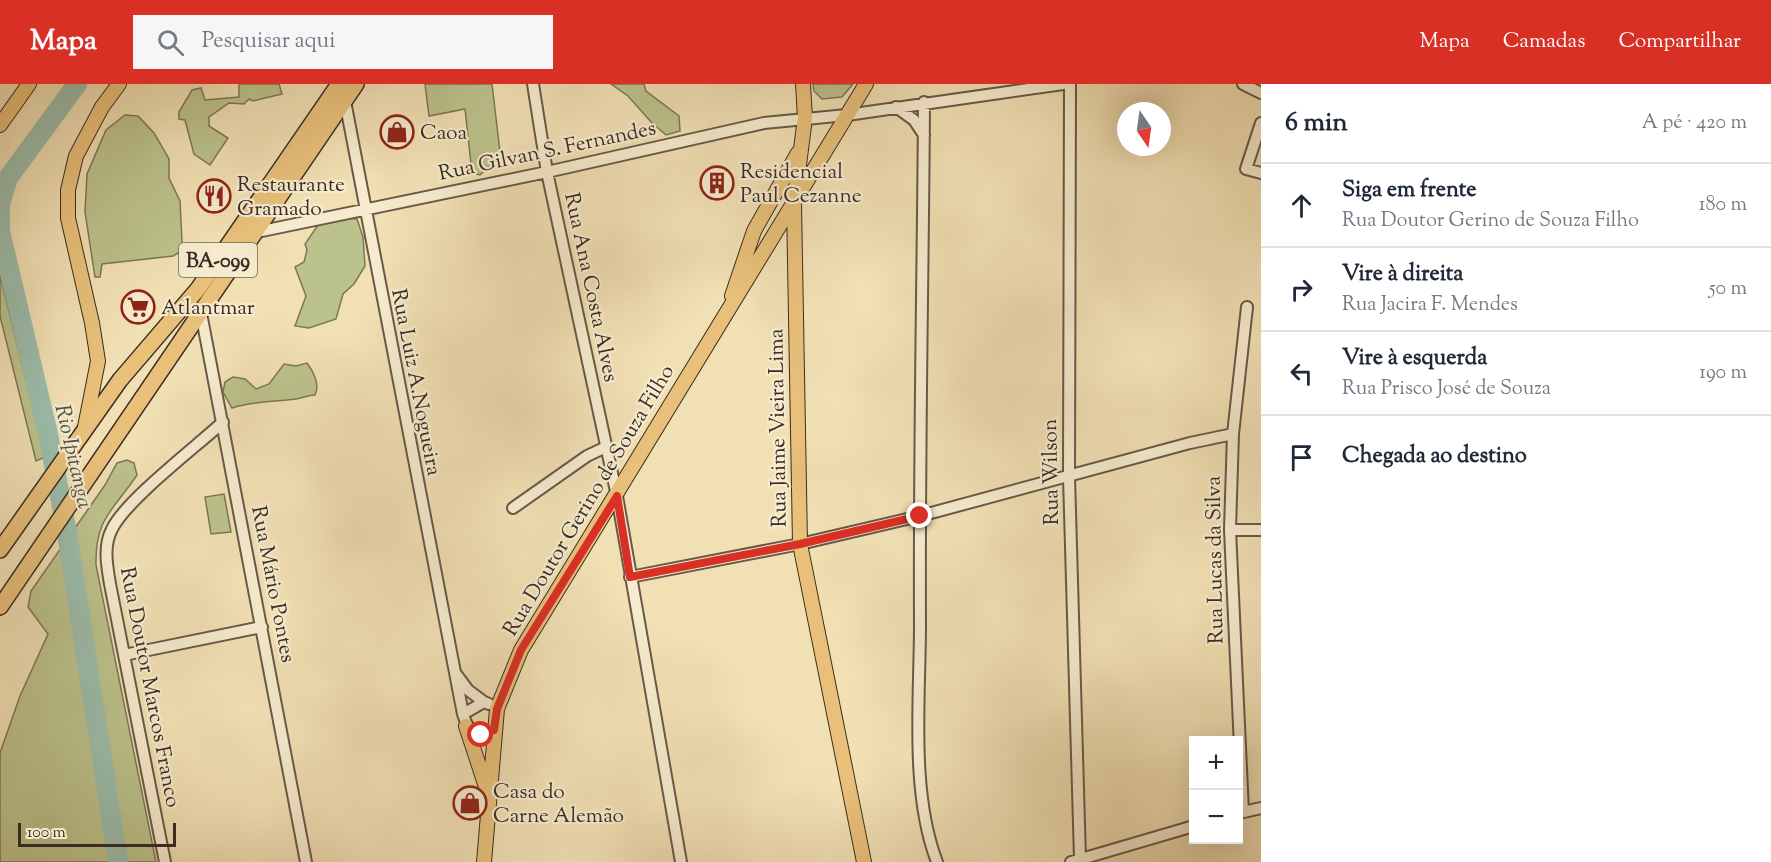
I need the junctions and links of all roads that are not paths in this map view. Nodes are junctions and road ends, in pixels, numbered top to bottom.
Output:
1 (29, 84) edge
2 (119, 84) edge
3 (339, 84) edge
4 (357, 84) edge
5 (533, 84) edge
6 (803, 84) edge
7 (866, 84) edge
8 (1063, 84) edge
9 (1070, 84) edge
10 (1243, 84) edge
11 (1261, 93) edge
12 (345, 101) junction
13 (924, 102) junction
14 (896, 107) junction
15 (847, 115) junction
16 (806, 118) junction
17 (1261, 123) edge
18 (0, 125) edge
19 (924, 135) junction
20 (801, 147) junction
21 (548, 172) junction
22 (1261, 173) edge
23 (794, 204) junction
24 (364, 209) junction
25 (257, 232) junction
26 (1247, 308) dead end
27 (729, 310) junction
28 (201, 314) junction
29 (223, 422) junction
30 (85, 427) junction
31 (1233, 434) junction
32 (606, 447) junction
33 (1069, 477) junction
34 (617, 496) junction
35 (513, 508) dead end
36 (920, 516) junction
37 (1230, 530) junction
38 (1261, 530) edge
39 (800, 544) junction
40 (0, 550) edge
41 (630, 577) junction
42 (0, 607) edge
43 (262, 627) junction
44 (124, 655) junction
45 (454, 671) junction
46 (491, 705) junction
47 (465, 720) junction
48 (494, 730) junction
49 (1240, 790) edge
50 (488, 796) junction
51 (1261, 808) edge
52 (1243, 812) edge
53 (1189, 827) edge
54 (1076, 861) edge
55 (165, 862) edge
56 (306, 862) edge
57 (484, 862) edge
58 (681, 862) edge
59 (864, 862) edge
60 (937, 862) edge

1 - 18 main road
2 - 30 main road
3 - 30 highway, BA-099
4 - 12 highway, BA-099
5 - 21 street, Rua Ana Costa Alves
6 - 16 main road, Rua Jaime Vieira Lima
7 - 15 main road, Rua Doutor Gerino de Souza Filho
8 - 13 street, Rua Gilvan S. Fernandes
9 - 33 street, Rua Wilson
10 - 11 street
12 - 24 street, Rua Luiz A.Nogueira
12 - 25 highway, BA-099
13 - 14 street, Rua Gilvan S. Fernandes
13 - 19 street
14 - 15 street, Rua Gilvan S. Fernandes
14 - 19 street
15 - 16 street, Rua Gilvan S. Fernandes
15 - 23 main road, Rua Doutor Gerino de Souza Filho
16 - 20 main road, Rua Jaime Vieira Lima
16 - 21 street, Rua Gilvan S. Fernandes
17 - 22 street
19 - 36 street
20 - 23 main road, Rua Jaime Vieira Lima
20 - 27 main road, Rua Doutor Gerino de Souza Filho
21 - 24 street, Rua Gilvan S. Fernandes
21 - 32 street, Rua Ana Costa Alves
23 - 27 main road, Rua Doutor Gerino de Souza Filho
23 - 39 main road, Rua Jaime Vieira Lima
24 - 25 street, Rua Gilvan S. Fernandes
24 - 45 street, Rua Luiz A.Nogueira
25 - 28 highway, BA-099
26 - 31 street, Rua Lucas da Silva
27 - 34 main road, Rua Doutor Gerino de Souza Filho
28 - 29 street, Rua Mário Pontes
28 - 42 highway, BA-099
29 - 43 street, Rua Mário Pontes
29 - 44 street, Rua Doutor Marcos Franco
30 - 40 highway, BA-099
31 - 33 street
31 - 37 street, Rua Lucas da Silva
32 - 34 street, Rua Ana Costa Alves
32 - 35 street
33 - 36 street
33 - 54 street, Rua Wilson
34 - 41 street, Rua Ana Costa Alves
34 - 46 main road, Rua Doutor Gerino de Souza Filho
36 - 39 street
36 - 60 street
37 - 38 street
37 - 49 street, Rua Lucas da Silva
39 - 41 street
39 - 59 main road, Rua Jaime Vieira Lima
41 - 58 street, Rua Ana Costa Alves
43 - 44 street
43 - 56 street, Rua Mário Pontes
44 - 55 street, Rua Doutor Marcos Franco
45 - 46 street, Rua Luiz A.Nogueira
45 - 47 street, Rua Luiz A.Nogueira
46 - 47 street
46 - 48 main road, Rua Doutor Gerino de Souza Filho
47 - 48 street
47 - 50 main road
48 - 50 main road, Rua Doutor Gerino de Souza Filho
50 - 57 main road, Rua Doutor Gerino de Souza Filho
51 - 52 street
53 - 54 street

